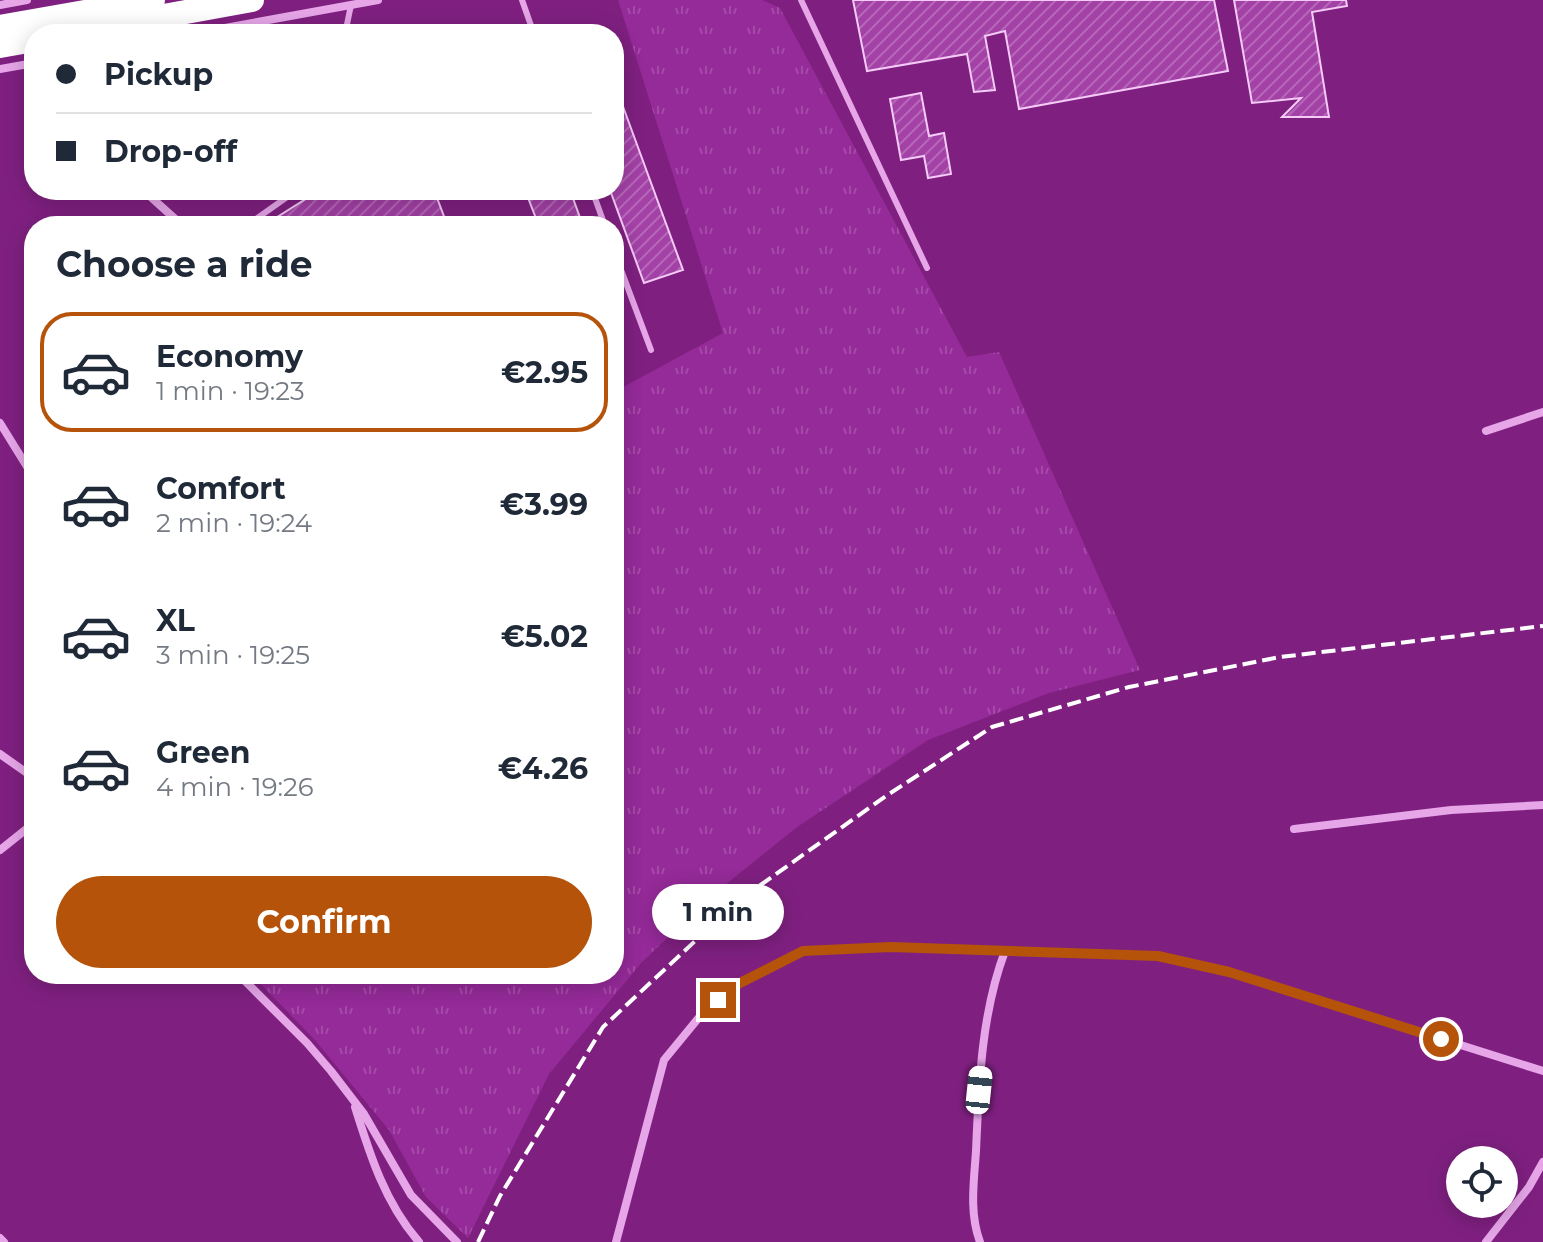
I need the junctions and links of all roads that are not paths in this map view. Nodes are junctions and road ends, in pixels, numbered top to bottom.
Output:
1 (27, 0) edge
2 (153, 0) edge
3 (252, 0) edge
4 (378, 0) edge
5 (522, 0) edge
6 (801, 0) edge
7 (0, 5) edge
8 (351, 5) junction
9 (120, 24) edge
10 (247, 24) edge
11 (347, 24) edge
12 (530, 24) edge
13 (0, 27) edge
14 (24, 42) edge
15 (0, 46) edge
16 (24, 65) edge
17 (0, 69) edge
18 (154, 200) edge
19 (283, 200) edge
20 (172, 216) edge
21 (260, 216) edge
22 (927, 268) dead end
23 (624, 278) edge
24 (651, 350) dead end
25 (1543, 412) edge
26 (0, 423) edge
27 (1486, 431) dead end
28 (24, 462) edge
29 (0, 754) edge
30 (24, 771) edge
31 (1543, 805) edge
32 (1294, 829) dead end
33 (24, 831) edge
34 (0, 850) edge
35 (1005, 951) junction
36 (248, 984) edge
37 (1543, 1071) edge
38 (352, 1099) junction
39 (1543, 1162) edge
40 (419, 1242) edge
41 (457, 1242) edge
42 (616, 1242) edge
43 (980, 1242) edge
44 (1486, 1242) edge

1 - 7 street
2 - 13 highway
3 - 9 highway
4 - 8 street
5 - 12 lane
6 - 22 lane
8 - 10 street
8 - 11 lane
14 - 15 highway
16 - 17 street
18 - 20 street
19 - 21 lane
23 - 24 lane
25 - 27 street
26 - 28 street
29 - 30 street
31 - 32 street
33 - 34 street
35 - 37 street
35 - 42 street
35 - 43 street
36 - 38 street
38 - 40 street
38 - 41 street
39 - 44 street

